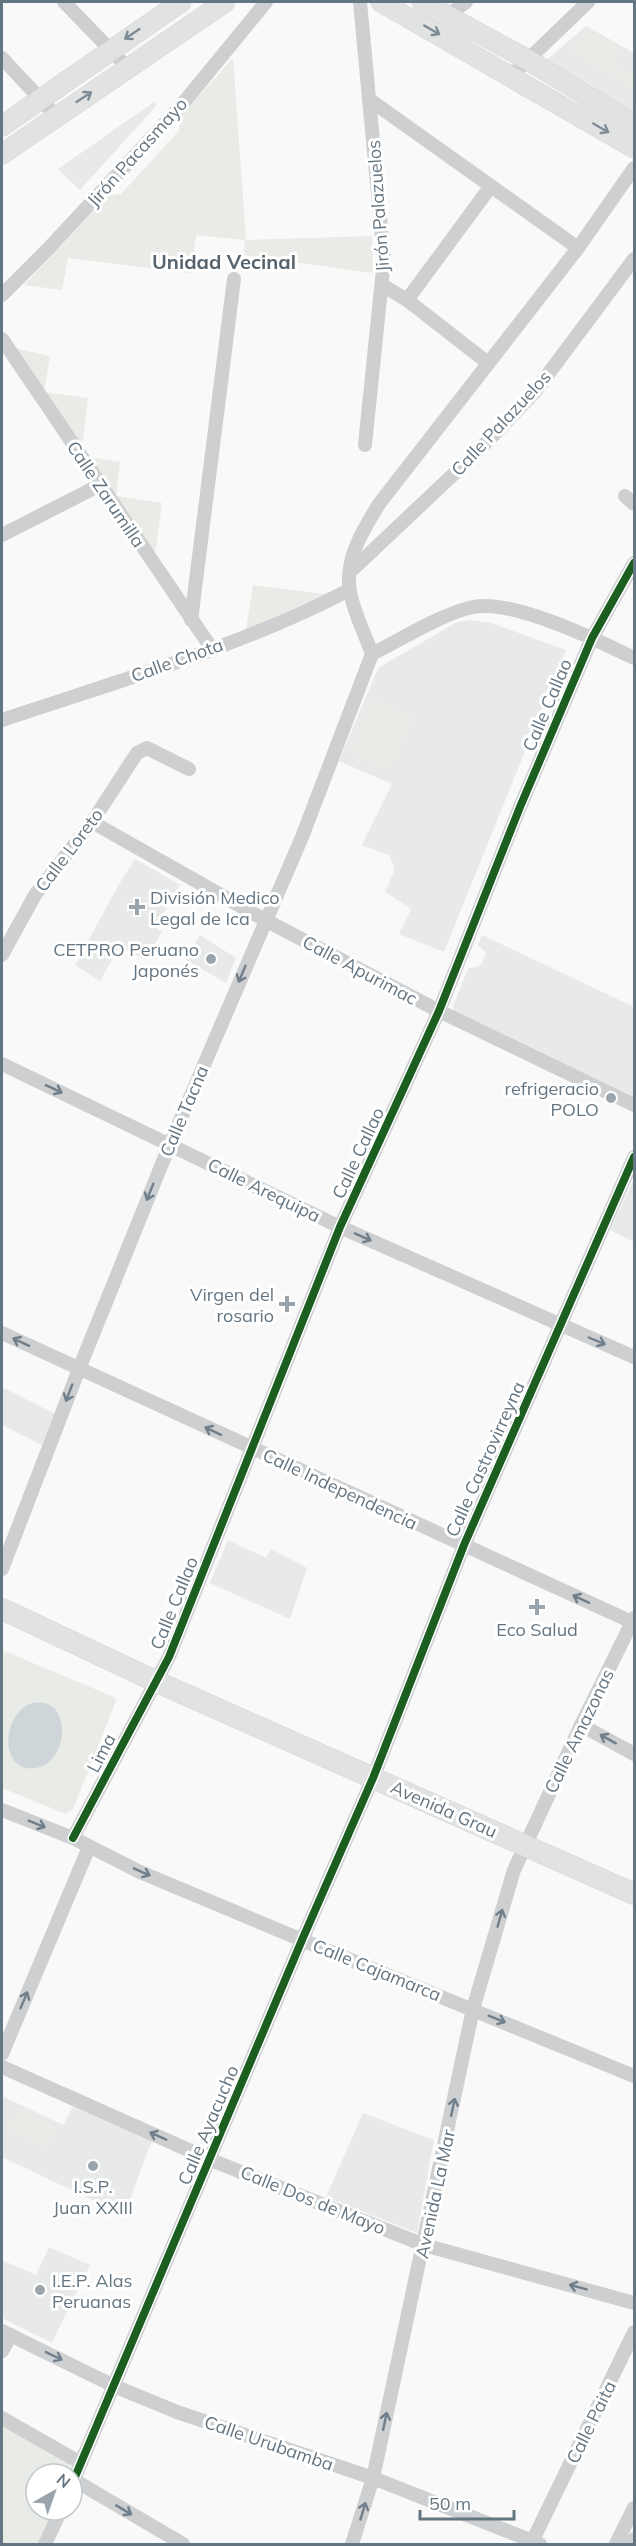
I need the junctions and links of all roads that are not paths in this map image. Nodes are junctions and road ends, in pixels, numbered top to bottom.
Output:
1 (64, 2) edge
2 (181, 2) edge
3 (225, 2) edge
4 (266, 2) edge
5 (360, 2) edge
6 (381, 2) edge
7 (422, 2) edge
8 (466, 2) edge
9 (588, 2) edge
10 (449, 15) junction
11 (110, 49) junction
12 (2, 58) edge
13 (528, 60) junction
14 (128, 68) junction
15 (511, 75) junction
16 (40, 98) junction
17 (370, 100) junction
18 (56, 116) junction
19 (634, 124) edge
20 (2, 126) edge
21 (634, 148) edge
22 (2, 154) edge
23 (634, 168) edge
24 (491, 186) junction
25 (578, 248) junction
26 (634, 259) edge
27 (234, 279) dead end
28 (382, 285) junction
29 (2, 295) edge
30 (407, 300) junction
31 (3, 345) edge
32 (488, 363) junction
33 (364, 445) dead end
34 (100, 485) junction
35 (2, 535) edge
36 (634, 562) edge
37 (350, 572) junction
38 (349, 590) junction
39 (191, 620) junction
40 (592, 638) junction
41 (212, 649) junction
42 (372, 654) junction
43 (634, 658) edge
44 (2, 720) edge
45 (189, 769) dead end
46 (92, 822) junction
47 (265, 920) junction
48 (2, 955) edge
49 (439, 1011) junction
50 (2, 1064) edge
51 (634, 1105) edge
52 (170, 1144) junction
53 (634, 1157) edge
54 (340, 1227) junction
55 (560, 1326) junction
56 (2, 1333) edge
57 (634, 1357) edge
58 (78, 1369) junction
59 (252, 1448) junction
60 (464, 1545) junction
61 (2, 1569) edge
62 (2, 1609) edge
63 (634, 1621) edge
64 (155, 1681) junction
65 (581, 1725) junction
66 (634, 1754) edge
67 (374, 1778) junction
68 (2, 1810) edge
69 (73, 1838) junction
70 (525, 1845) junction
71 (89, 1847) junction
72 (634, 1894) edge
73 (302, 1940) junction
74 (473, 2009) junction
75 (2, 2054) edge
76 (2, 2067) edge
77 (634, 2076) edge
78 (210, 2160) junction
79 (424, 2245) junction
80 (634, 2303) edge
81 (634, 2332) edge
82 (6, 2333) edge
83 (2, 2351) edge
84 (114, 2386) junction
85 (2, 2418) edge
86 (79, 2462) edge
87 (81, 2462) edge
88 (373, 2478) junction
89 (84, 2488) edge
90 (634, 2508) edge
91 (55, 2522) edge
92 (634, 2538) edge
93 (535, 2543) edge
94 (45, 2544) edge
95 (183, 2544) edge
96 (352, 2544) edge
97 (616, 2544) edge
98 (631, 2544) edge

1 - 11 street
2 -> 11 main road
3 - 14 main road
4 - 29 street, Jirón Pacasmayo
5 - 17 street, Jirón Palazuelos
6 -> 15 main road
7 - 10 main road
8 - 10 street
9 - 13 street
10 - 13 main road
11 - 14 street
11 - 16 main road
12 - 16 street
13 - 15 street
13 - 19 main road
18 -> 14 main road
15 -> 21 main road
16 - 18 street
16 - 20 main road
17 - 24 street
17 - 28 street, Jirón Palazuelos
18 - 22 main road
23 - 25 street
24 - 25 street
24 - 30 street
25 - 32 street
26 - 37 street, Calle Palazuelos
27 - 39 street
28 - 30 street
28 - 33 street, Jirón Palazuelos
30 - 32 street
31 - 34 street, Calle Zarumilla
32 - 37 street
34 - 35 street
34 - 39 street, Calle Zarumilla
36 - 40 street, Calle Callao
37 - 38 street
38 - 41 street, Calle Chota
38 - 42 street
39 - 41 street, Calle Zarumilla
40 - 42 street
40 - 43 street
40 - 49 street, Calle Callao
41 - 44 street, Calle Chota
42 - 47 street, Calle Tacna
45 - 46 street, Calle Loreto
46 - 47 street, Calle Apurimac
46 - 48 street, Calle Loreto
47 - 49 street, Calle Apurimac
47 -> 52 street, Calle Tacna
49 - 51 street, Calle Apurimac
49 - 54 street, Calle Callao
50 -> 52 street, Calle Arequipa
52 - 54 street, Calle Arequipa
52 -> 58 street, Calle Tacna
53 - 55 street, Calle Castrovirreyna
54 -> 55 street, Calle Arequipa
54 - 59 street, Calle Callao
55 -> 57 street, Calle Arequipa
55 - 60 street, Calle Castrovirreyna
58 -> 56 street, Calle Independencia
59 -> 58 street, Calle Independencia
58 -> 61 street, Calle Tacna
59 - 60 street, Calle Independencia
59 - 64 street, Calle Callao
63 -> 60 street, Calle Independencia
60 - 67 street, Calle Castrovirreyna
62 - 64 main road, Avenida Grau
63 - 65 street, Calle Amazonas
64 - 67 main road, Avenida Grau
64 - 69 street, Lima
66 -> 65 street
65 - 70 street, Calle Amazonas
67 - 70 main road, Avenida Grau
67 - 73 street, Calle Ayacucho
68 -> 69 street
69 - 71 street
70 - 72 main road, Avenida Grau
74 -> 70 street, Avenida La Mar
71 -> 73 street, Calle Cajamarca
75 -> 71 street
73 - 74 street, Calle Cajamarca
73 - 78 street, Calle Ayacucho
74 -> 77 street, Calle Cajamarca
79 -> 74 street, Avenida La Mar
78 -> 76 street, Calle Dos de Mayo
78 - 79 street, Calle Dos de Mayo
78 - 84 street, Calle Ayacucho
80 -> 79 street, Calle Dos de Mayo
88 -> 79 street, Avenida La Mar
81 - 93 street, Calle Paita
82 - 83 street
82 -> 84 street, Calle Urubamba
84 - 87 street, Calle Ayacucho
84 - 88 street, Calle Urubamba
85 - 86 street
88 - 93 street, Calle Urubamba
96 -> 88 street, Avenida La Mar
89 -> 95 street
90 - 97 street
91 - 94 street
92 - 98 street

